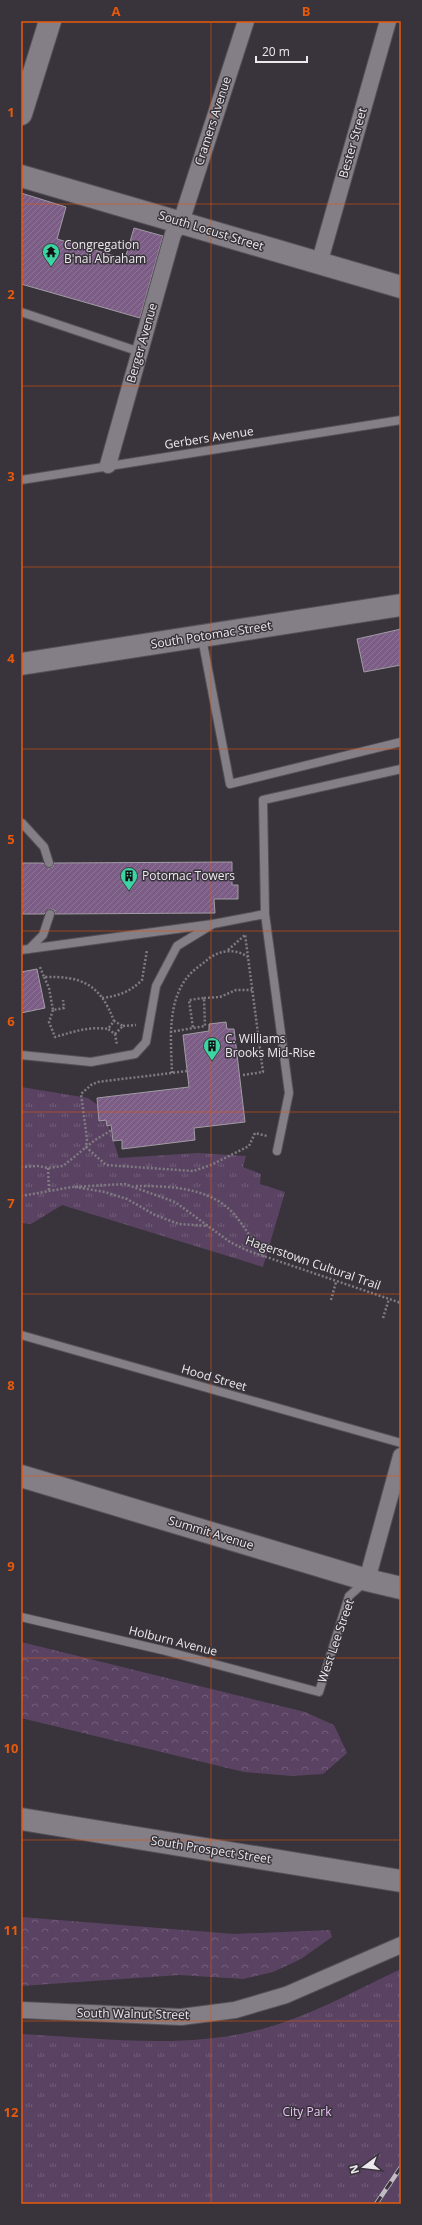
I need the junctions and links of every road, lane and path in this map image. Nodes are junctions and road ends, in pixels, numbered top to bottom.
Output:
1 (50, 21) edge
2 (246, 21) edge
3 (388, 21) edge
4 (21, 114) edge
5 (21, 176) edge
6 (181, 222) junction
7 (319, 264) junction
8 (401, 287) edge
9 (21, 312) edge
10 (140, 352) junction
11 (401, 420) edge
12 (108, 465) junction
13 (21, 480) edge
14 (401, 605) edge
15 (202, 636) junction
16 (21, 664) edge
17 (401, 742) edge
18 (401, 769) edge
19 (22, 823) edge
20 (49, 863) dead end
21 (50, 914) dead end
22 (265, 914) junction
23 (213, 924) junction
24 (25, 949) edge
25 (147, 950) dead end
26 (228, 950) junction
27 (248, 957) junction
28 (40, 967) dead end
29 (44, 977) junction
30 (252, 990) junction
31 (102, 998) junction
32 (204, 998) junction
33 (63, 1000) dead end
34 (52, 1010) junction
35 (114, 1021) junction
36 (193, 1028) junction
37 (108, 1029) junction
38 (170, 1032) junction
39 (115, 1034) junction
40 (260, 1049) junction
41 (240, 1054) dead end
42 (21, 1055) edge
43 (118, 1057) junction
44 (187, 1071) dead end
45 (172, 1073) junction
46 (243, 1075) dead end
47 (112, 1130) dead end
48 (280, 1138) junction
49 (86, 1148) junction
50 (278, 1150) dead end
51 (21, 1167) edge
52 (48, 1168) junction
53 (133, 1186) junction
54 (72, 1187) junction
55 (49, 1191) junction
56 (21, 1196) edge
57 (209, 1226) junction
58 (264, 1257) junction
59 (336, 1282) junction
60 (389, 1299) junction
61 (331, 1300) dead end
62 (401, 1303) edge
63 (383, 1318) dead end
64 (21, 1335) edge
65 (401, 1443) edge
66 (401, 1456) edge
67 (21, 1476) edge
68 (366, 1580) junction
69 (401, 1588) edge
70 (21, 1617) edge
71 (319, 1692) joint
72 (21, 1819) edge
73 (401, 1880) edge
74 (401, 1945) edge
75 (21, 2010) edge

1 - 4 main road
2 - 6 street, Cramers Avenue
3 - 7 street, Bester Street
5 - 6 main road, South Locust Street
6 - 7 main road, South Locust Street
6 - 10 street, Berger Avenue
7 - 8 main road, South Locust Street
9 - 10 lane
10 - 12 street, Berger Avenue
11 - 12 lane, Gerbers Avenue
12 - 13 lane, Gerbers Avenue
14 - 15 main road, South Potomac Street
15 - 16 main road, South Potomac Street
15 - 17 lane
18 - 22 lane
19 - 20 lane
21 - 24 lane
22 - 23 lane
22 - 48 lane
23 - 24 lane
23 - 43 lane
25 - 31 path
26 - 27 path
26 - 27 path
26 - 38 path
27 - 30 path
28 - 29 path
29 - 31 path
29 - 34 path
30 - 32 path
30 - 40 path
31 - 35 path
32 - 36 path
32 - 36 path
33 - 34 path
34 - 37 path
35 - 37 path
35 - 39 path
36 - 38 path
37 - 39 path
38 - 45 path
39 - 43 path
40 - 41 path
40 - 46 path
42 - 43 lane
44 - 45 path
45 - 49 path
47 - 49 path
48 - 49 path
48 - 50 lane
49 - 52 path
51 - 52 path
52 - 55 path
53 - 54 path, Hagerstown Cultural Trail
53 - 57 path, Hagerstown Cultural Trail
53 - 58 path
54 - 55 path, Hagerstown Cultural Trail
54 - 57 path
55 - 56 path, Hagerstown Cultural Trail
57 - 58 path, Hagerstown Cultural Trail
58 - 59 path, Hagerstown Cultural Trail
59 - 60 path, Hagerstown Cultural Trail
59 - 61 path
60 - 62 path, Hagerstown Cultural Trail
60 - 63 path
64 - 65 lane, Hood Street
66 - 68 street
67 - 68 main road, Summit Avenue
68 - 69 main road, Summit Avenue
68 - 71 lane, West Lee Street
70 - 71 lane, Holburn Avenue
72 - 73 main road, South Prospect Street
74 - 75 street, South Walnut Street

